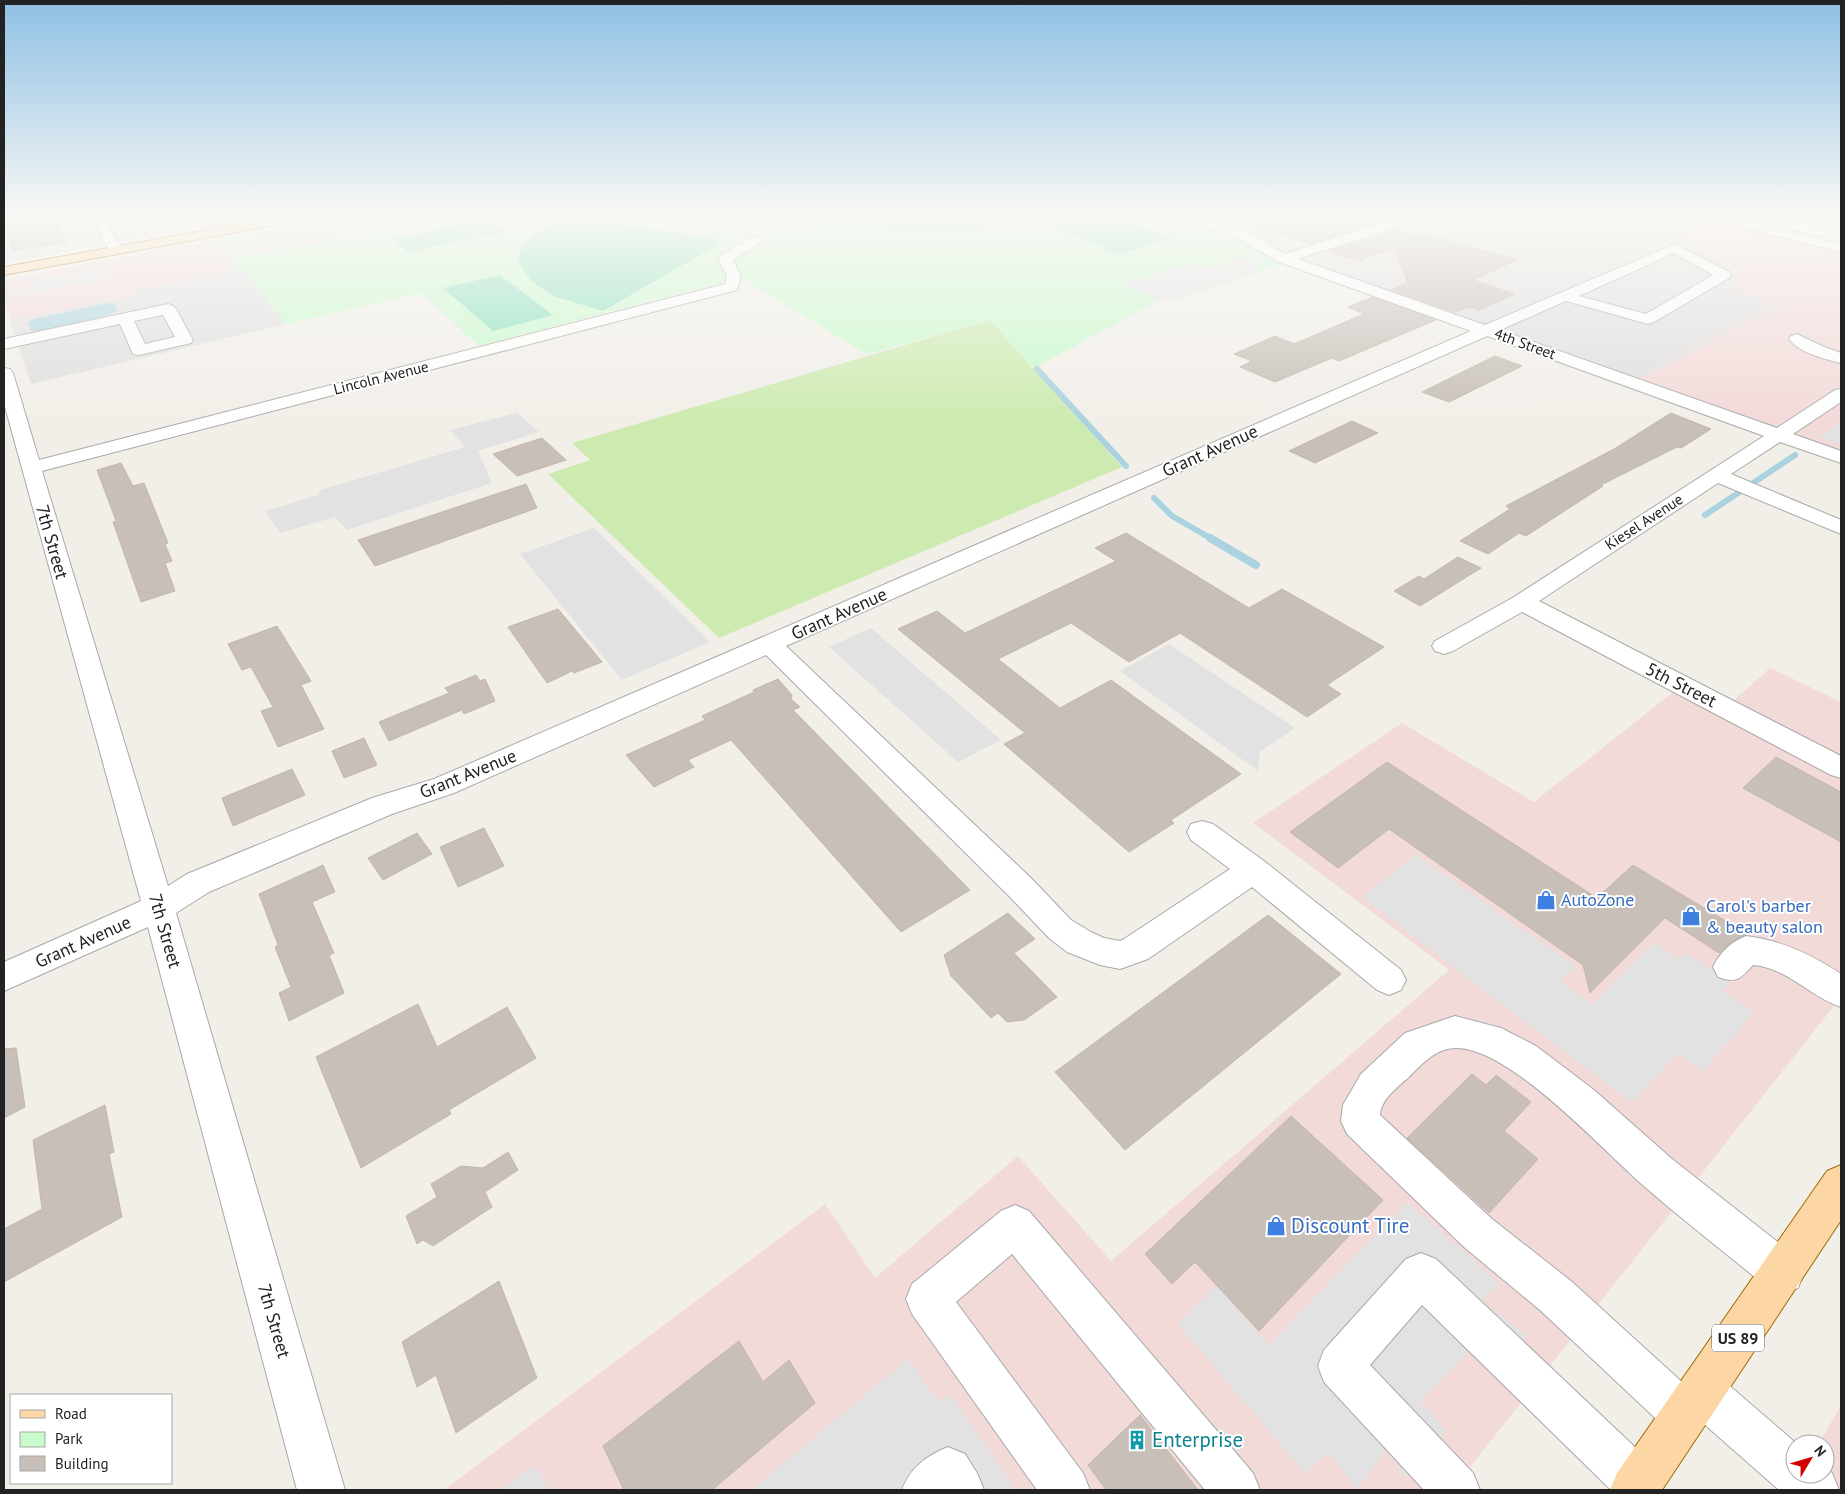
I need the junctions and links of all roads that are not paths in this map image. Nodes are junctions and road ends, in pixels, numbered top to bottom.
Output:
1 (733, 284) edge
2 (1354, 284) edge
3 (1592, 284) edge
4 (1710, 284) edge
5 (1563, 296) junction
6 (125, 318) dead end
7 (1486, 330) junction
8 (1797, 339) dead end
9 (4, 344) edge
10 (1841, 358) edge
11 (4, 373) edge
12 (1841, 394) edge
13 (1778, 434) junction
14 (1841, 457) edge
15 (31, 468) junction
16 (1716, 475) junction
17 (1841, 528) edge
18 (1522, 602) junction
19 (770, 645) junction
20 (1444, 646) dead end
21 (1841, 768) edge
22 (1202, 832) dead end
23 (1253, 870) junction
24 (158, 908) junction
25 (1730, 967) dead end
26 (4, 978) edge
27 (1389, 980) dead end
28 (1841, 992) edge
29 (1841, 1185) edge
30 (1783, 1273) junction
31 (1693, 1403) junction
32 (1785, 1466) edge
33 (1637, 1487) edge
34 (321, 1490) edge
35 (926, 1490) edge
36 (960, 1490) edge
37 (1066, 1490) edge
38 (1236, 1490) edge
39 (1456, 1490) edge

1 - 15 street, Lincoln Avenue
2 - 7 street, 4th Street
3 - 5 street, Grant Avenue
4 - 5 street, Grant Avenue
5 - 7 street, Grant Avenue
6 - 9 street
7 - 13 street, 4th Street
7 - 19 street, Grant Avenue
8 - 10 street
11 - 15 street, 7th Street
12 - 13 street, Kiesel Avenue
13 - 14 street, 4th Street
13 - 16 street, Kiesel Avenue
15 - 24 street, 7th Street
16 - 17 street
16 - 18 street, Kiesel Avenue
18 - 20 street, Kiesel Avenue
18 - 21 street, 5th Street
19 - 23 street
19 - 24 street, Grant Avenue
22 - 23 street
23 - 27 street
24 - 26 street, Grant Avenue
24 - 34 street, 7th Street
25 - 28 street
29 - 30 main road, US 89
30 - 31 main road, US 89
30 - 31 street
31 - 32 street
31 - 33 main road, US 89
33 - 39 street
35 - 36 street
37 - 38 street

